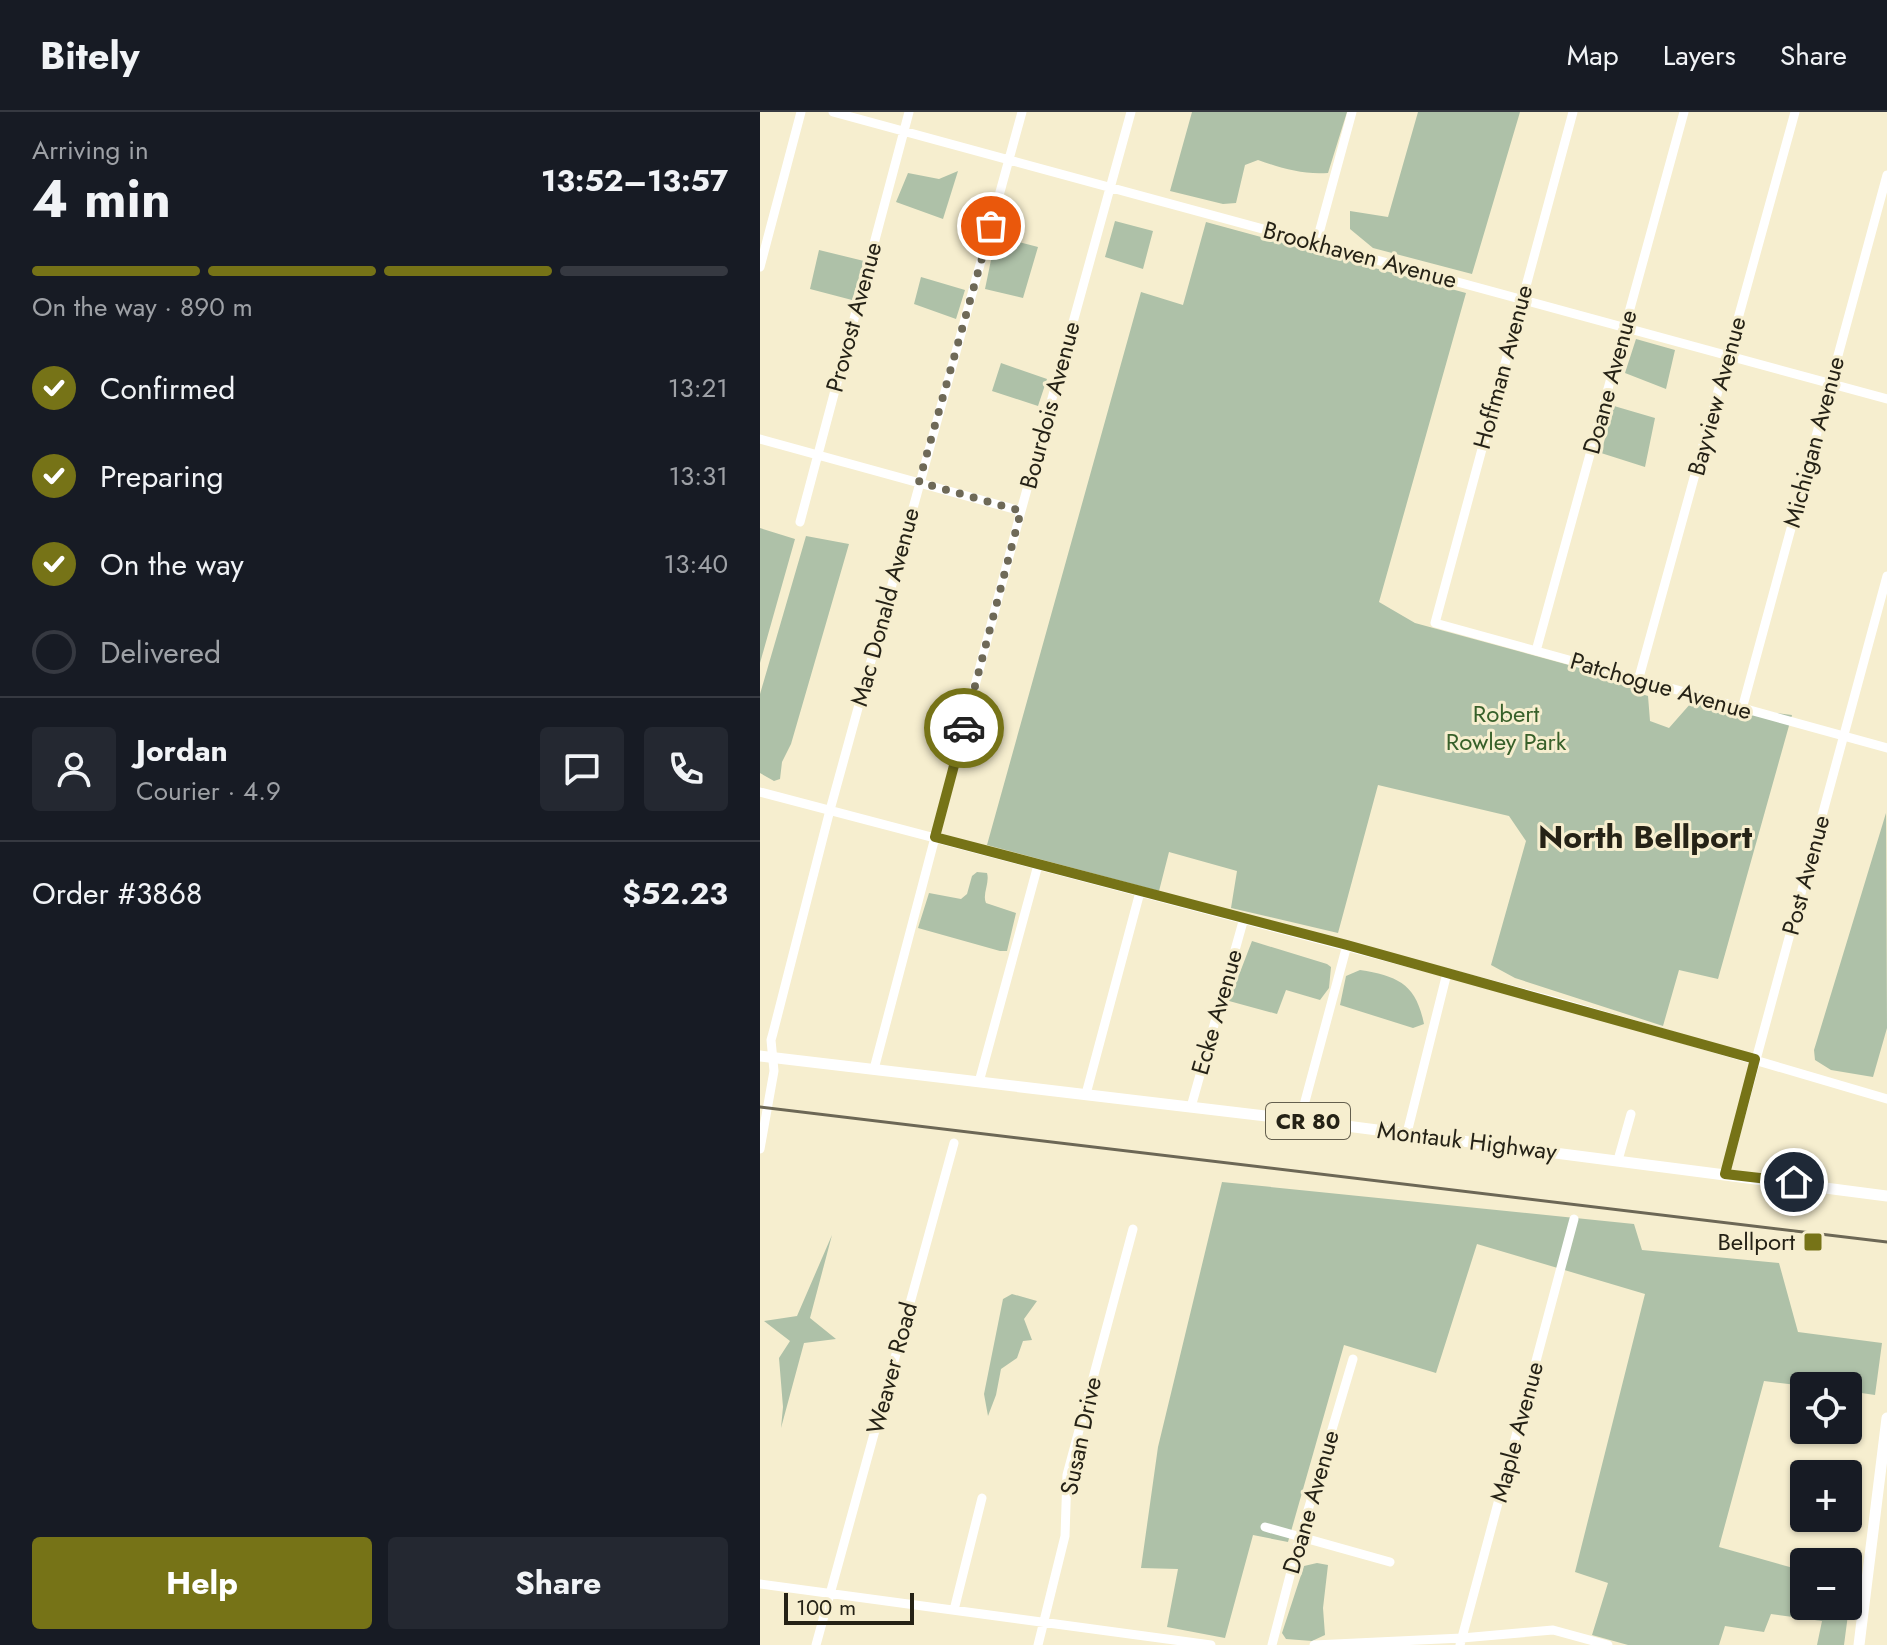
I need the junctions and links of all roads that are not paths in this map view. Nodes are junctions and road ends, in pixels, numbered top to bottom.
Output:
1 (801, 112) edge
2 (833, 112) edge
3 (909, 112) edge
4 (1022, 112) edge
5 (1131, 112) edge
6 (1352, 112) edge
7 (1573, 112) edge
8 (1684, 112) edge
9 (1795, 112) edge
10 (903, 131) junction
11 (1009, 160) junction
12 (1887, 175) edge
13 (1110, 187) junction
14 (1316, 244) junction
15 (760, 267) edge
16 (1520, 299) junction
17 (1625, 328) junction
18 (1728, 355) junction
19 (1829, 383) junction
20 (1887, 399) edge
21 (760, 439) edge
22 (818, 455) junction
23 (919, 482) junction
24 (1021, 511) junction
25 (800, 522) dead end
26 (1887, 576) edge
27 (1435, 623) joint
28 (1536, 651) junction
29 (1638, 681) junction
30 (1742, 709) junction
31 (1845, 736) junction
32 (1887, 748) edge
33 (760, 792) edge
34 (830, 810) junction
35 (935, 837) junction
36 (1038, 865) junction
37 (1140, 892) junction
38 (1244, 918) junction
39 (1347, 945) junction
40 (1447, 973) junction
41 (766, 1056) edge
42 (1755, 1059) junction
43 (874, 1069) junction
44 (979, 1082) junction
45 (1086, 1094) junction
46 (1887, 1099) edge
47 (1191, 1107) junction
48 (1631, 1114) dead end
49 (1300, 1120) junction
50 (1407, 1133) junction
51 (954, 1143) dead end
52 (760, 1149) edge
53 (1618, 1160) junction
54 (1725, 1174) junction
55 (1887, 1196) edge
56 (1574, 1219) dead end
57 (1133, 1229) dead end
58 (1353, 1359) dead end
59 (1887, 1418) edge
60 (982, 1498) dead end
61 (1265, 1527) dead end
62 (1300, 1537) junction
63 (1390, 1562) dead end
64 (760, 1584) edge
65 (829, 1593) junction
66 (954, 1610) junction
67 (1045, 1623) junction
68 (1147, 1641) edge
69 (1461, 1641) edge
70 (816, 1645) edge
71 (1038, 1645) edge
72 (1211, 1645) edge
73 (1272, 1645) edge
74 (1314, 1645) edge
75 (1608, 1645) edge
76 (1859, 1645) edge

1 - 15 street
2 - 10 street, Brookhaven Avenue
3 - 10 street, Provost Avenue
4 - 11 street, Mac Donald Avenue
5 - 13 street, Bourdois Avenue
6 - 14 street
7 - 16 street, Hoffman Avenue
8 - 17 street, Doane Avenue
9 - 18 street, Bayview Avenue
10 - 11 street, Brookhaven Avenue
10 - 22 street, Provost Avenue
11 - 13 street, Brookhaven Avenue
11 - 23 street, Mac Donald Avenue
12 - 19 street, Michigan Avenue
13 - 14 street, Brookhaven Avenue
13 - 24 street, Bourdois Avenue
14 - 16 street, Brookhaven Avenue
16 - 17 street, Brookhaven Avenue
16 - 27 street, Hoffman Avenue
17 - 18 street, Brookhaven Avenue
17 - 28 street, Doane Avenue
18 - 19 street, Brookhaven Avenue
18 - 29 street, Bayview Avenue
19 - 20 street, Brookhaven Avenue
19 - 30 street, Michigan Avenue
21 - 22 street
22 - 23 street
22 - 25 street, Provost Avenue
23 - 24 street
23 - 34 street, Mac Donald Avenue
24 - 35 street, Bourdois Avenue
26 - 31 street, Post Avenue
27 - 28 street, Patchogue Avenue
28 - 29 street, Patchogue Avenue
29 - 30 street, Patchogue Avenue
30 - 31 street, Patchogue Avenue
31 - 32 street, Patchogue Avenue
31 - 42 street, Post Avenue
33 - 34 street
34 - 35 street
34 - 41 street, Mac Donald Avenue
35 - 36 street
35 - 43 street, Bourdois Avenue
36 - 37 street
36 - 44 street
37 - 38 street
37 - 45 street
38 - 39 street
38 - 47 street, Ecke Avenue
39 - 40 street
39 - 49 street
40 - 42 street
40 - 50 street
41 - 43 main road, Montauk Highway / CR 80
41 - 52 street, Mac Donald Avenue
42 - 46 street
42 - 54 street, Post Avenue
43 - 44 main road, Montauk Highway / CR 80
44 - 45 main road, Montauk Highway / CR 80
45 - 47 main road, Montauk Highway / CR 80
47 - 49 main road, Montauk Highway / CR 80
48 - 53 street
49 - 50 main road, Montauk Highway / CR 80
50 - 53 main road, Montauk Highway / CR 80
51 - 65 street, Weaver Road
53 - 54 main road, Montauk Highway / CR 80
54 - 55 main road, Montauk Highway / CR 80
56 - 69 street, Maple Avenue
57 - 67 street, Susan Drive
58 - 62 street, Doane Avenue
59 - 76 main road
60 - 66 street
61 - 62 street
62 - 63 street
62 - 73 street, Doane Avenue
64 - 65 street
65 - 66 street
65 - 70 street, Weaver Road
66 - 67 street
67 - 68 street
67 - 71 street, Susan Drive
68 - 72 street
69 - 74 street
69 - 75 street

